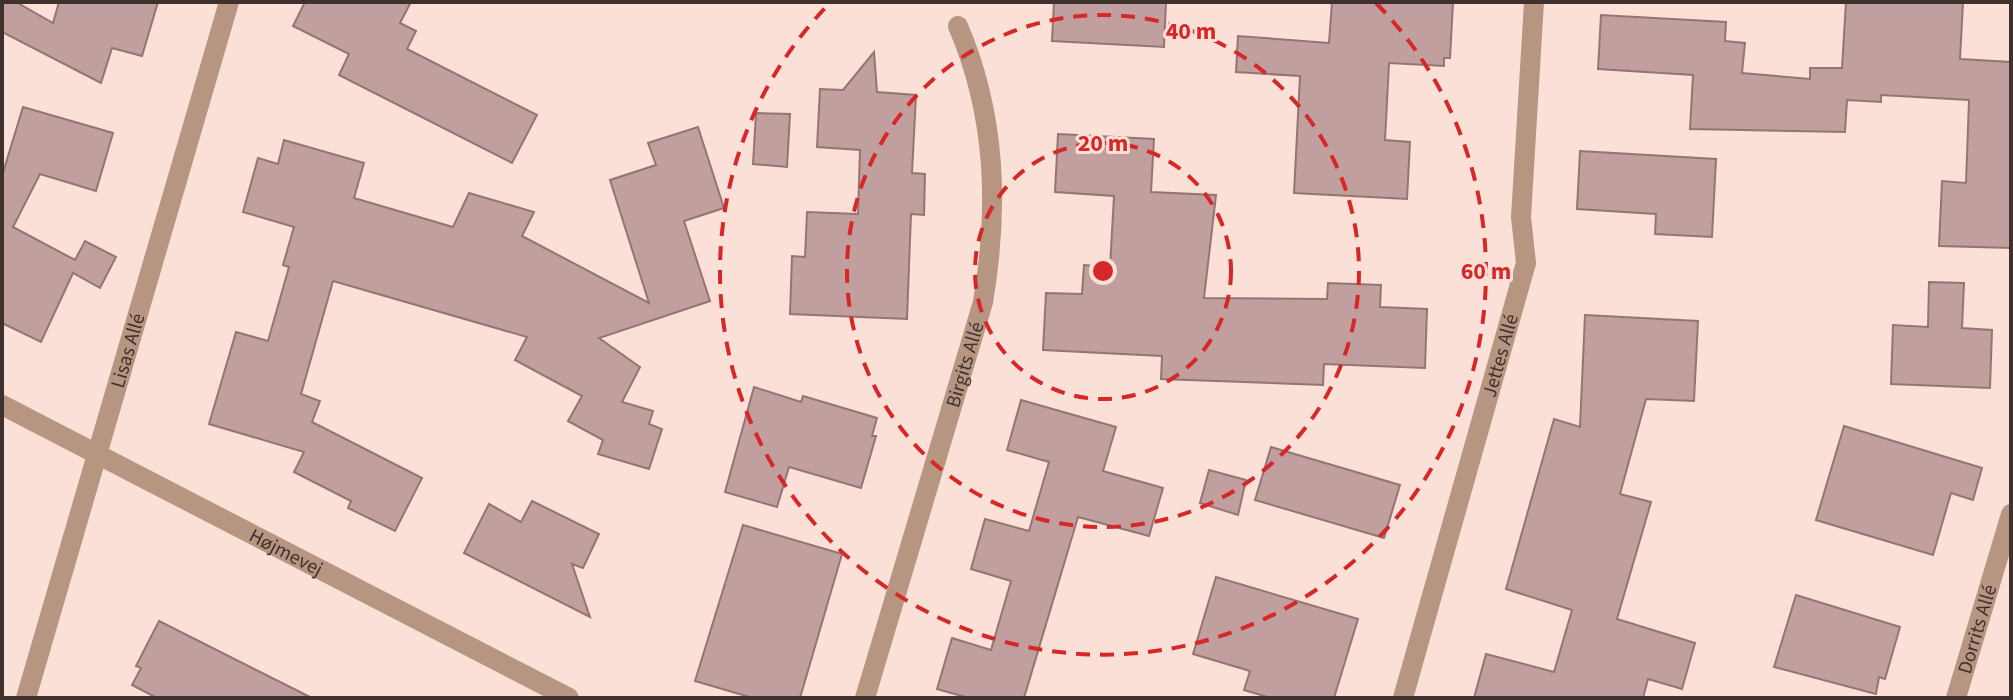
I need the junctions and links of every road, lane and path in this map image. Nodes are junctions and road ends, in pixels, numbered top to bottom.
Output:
1 (229, 2) edge
2 (1534, 2) edge
3 (958, 26) dead end
4 (2, 405) edge
5 (98, 452) junction
6 (2011, 514) edge
7 (567, 697) edge
8 (26, 698) edge
9 (865, 698) edge
10 (1403, 698) edge
11 (1956, 698) edge

1 - 5 street, Lisas Allé
2 - 10 street, Jettes Allé
3 - 9 street, Birgits Allé
4 - 5 street, Højmevej
5 - 7 street, Højmevej
5 - 8 street, Lisas Allé
6 - 11 street, Dorrits Allé

